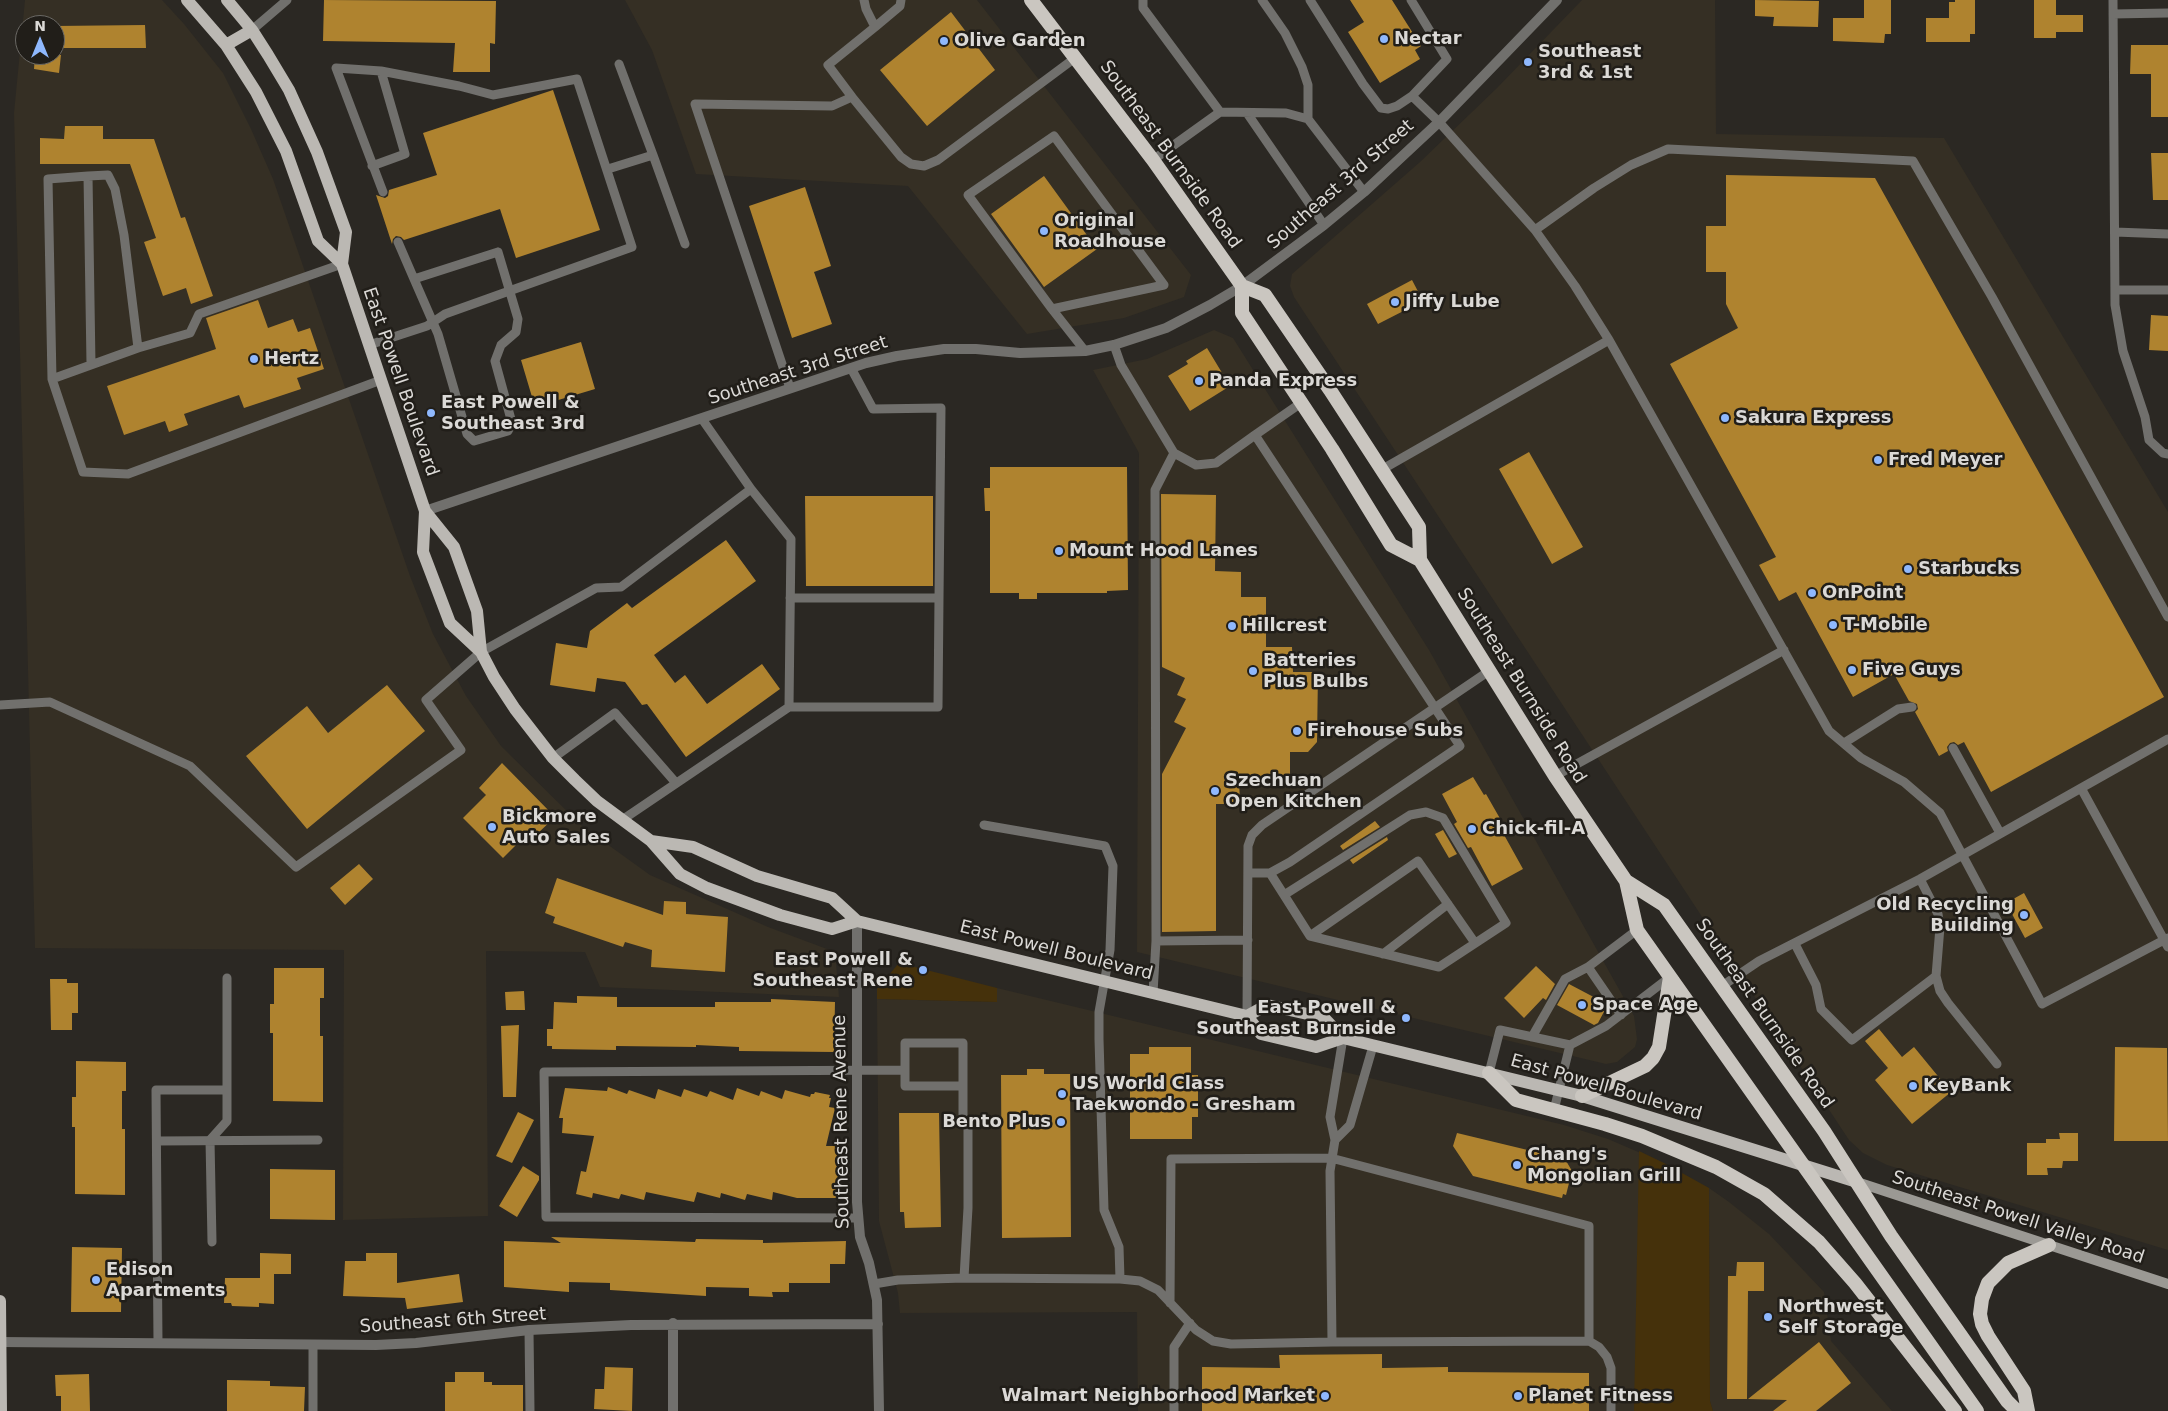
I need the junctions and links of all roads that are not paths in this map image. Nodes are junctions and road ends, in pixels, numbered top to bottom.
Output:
1 (187, 0) edge
2 (228, 0) edge
3 (287, 0) edge
4 (864, 0) edge
5 (902, 0) edge
6 (1031, 0) edge
7 (1143, 0) edge
8 (1262, 0) edge
9 (1310, 0) edge
10 (1412, 0) edge
11 (2113, 0) edge
12 (1552, 2) edge
13 (1040, 6) edge
14 (2168, 13) edge
15 (2113, 14) junction
16 (875, 27) junction
17 (252, 30) junction
18 (226, 45) junction
19 (1075, 58) junction
20 (619, 64) dead end
21 (381, 71) junction
22 (1412, 96) junction
23 (852, 97) junction
24 (1220, 112) junction
25 (1247, 113) junction
26 (1308, 120) junction
27 (1438, 122) junction
28 (653, 155) junction
29 (1153, 160) junction
30 (372, 166) junction
31 (608, 169) junction
32 (88, 176) junction
33 (383, 192) dead end
34 (1364, 192) junction
35 (1324, 225) junction
36 (1535, 230) junction
37 (2115, 232) junction
38 (2168, 234) edge
39 (398, 242) dead end
40 (685, 244) dead end
41 (342, 264) junction
42 (414, 278) junction
43 (1242, 286) junction
44 (2115, 290) junction
45 (2168, 290) edge
46 (509, 292) junction
47 (1052, 308) junction
48 (432, 323) junction
49 (1609, 340) junction
50 (369, 345) junction
51 (1114, 345) junction
52 (138, 348) junction
53 (1085, 351) junction
54 (91, 364) junction
55 (851, 368) junction
56 (52, 380) junction
57 (381, 380) junction
58 (790, 388) junction
59 (1301, 403) junction
60 (702, 418) junction
61 (1255, 435) junction
62 (1174, 453) junction
63 (2168, 454) edge
64 (1381, 470) junction
65 (751, 490) junction
66 (425, 511) junction
67 (1420, 560) junction
68 (790, 598) junction
69 (938, 598) junction
70 (2168, 617) edge
71 (1784, 650) junction
72 (481, 652) junction
73 (1489, 671) junction
74 (0, 705) edge
75 (789, 707) junction
76 (1434, 707) junction
77 (1912, 707) dead end
78 (2168, 739) edge
79 (1844, 743) junction
80 (1953, 748) dead end
81 (553, 758) junction
82 (1555, 776) junction
83 (676, 783) junction
84 (2081, 788) junction
85 (622, 820) junction
86 (984, 825) dead end
87 (2000, 834) junction
88 (651, 841) junction
89 (1963, 855) junction
90 (1270, 872) junction
91 (1248, 873) junction
92 (1920, 879) junction
93 (1626, 881) junction
94 (1284, 895) junction
95 (1448, 904) junction
96 (857, 921) junction
97 (1636, 930) junction
98 (1310, 936) junction
99 (1248, 940) junction
100 (1156, 941) junction
101 (2167, 942) edge
102 (1475, 944) junction
103 (1795, 944) junction
104 (1383, 954) junction
105 (1588, 967) junction
106 (1936, 976) junction
107 (1670, 977) junction
108 (226, 978) dead end
109 (1105, 981) junction
110 (1722, 986) junction
111 (1153, 993) junction
112 (1621, 1015) junction
113 (1247, 1016) junction
114 (1532, 1037) junction
115 (1343, 1038) junction
116 (1570, 1045) junction
117 (1373, 1046) junction
118 (1996, 1064) dead end
119 (905, 1070) junction
120 (856, 1071) junction
121 (1489, 1074) junction
122 (963, 1086) junction
123 (227, 1090) junction
124 (1559, 1090) junction
125 (1582, 1096) junction
126 (1554, 1110) junction
127 (210, 1140) junction
128 (318, 1140) dead end
129 (1335, 1140) junction
130 (157, 1141) junction
131 (1331, 1158) junction
132 (1804, 1164) junction
133 (1857, 1182) junction
134 (858, 1218) junction
135 (212, 1242) dead end
136 (2050, 1245) junction
137 (964, 1278) junction
138 (1120, 1279) junction
139 (874, 1284) junction
140 (2168, 1284) edge
141 (0, 1301) edge
142 (1170, 1302) junction
143 (1190, 1322) junction
144 (673, 1324) junction
145 (878, 1324) junction
146 (529, 1330) junction
147 (1589, 1341) junction
148 (0, 1342) edge
149 (1332, 1342) junction
150 (158, 1344) junction
151 (313, 1345) junction
152 (1, 1411) edge
153 (313, 1411) edge
154 (530, 1411) edge
155 (673, 1411) edge
156 (879, 1411) edge
157 (1174, 1411) edge
158 (1611, 1411) edge
159 (1955, 1411) edge
160 (1977, 1411) edge
161 (2017, 1411) edge
162 (2028, 1411) edge

1 - 18 main road, East Powell Boulevard
2 - 17 main road, East Powell Boulevard
3 - 17 lane
4 - 16 lane
5 - 16 lane
6 - 13 highway, Southeast Burnside Road
7 - 24 lane
8 - 26 lane
9 - 22 lane
10 - 22 lane
11 - 15 lane
12 - 27 street, Southeast 3rd Street
13 - 19 highway, Southeast Burnside Road
14 - 15 lane
15 - 37 lane
16 - 23 lane
17 - 18 main road
17 - 41 main road, East Powell Boulevard
18 - 41 main road, East Powell Boulevard
19 - 23 lane
19 - 29 highway, Southeast Burnside Road
20 - 28 lane
21 - 30 lane
21 - 30 lane
21 - 31 lane
22 - 27 lane
23 - 58 lane
24 - 25 lane
24 - 29 lane
25 - 26 lane
25 - 35 lane
26 - 34 lane
27 - 34 street, Southeast 3rd Street
27 - 36 lane
28 - 31 lane
28 - 40 lane
29 - 43 highway, Southeast Burnside Road
30 - 33 lane
31 - 46 lane
32 - 52 lane
32 - 54 lane
32 - 56 lane
34 - 35 street, Southeast 3rd Street
35 - 43 street, Southeast 3rd Street
36 - 49 lane
36 - 70 lane
37 - 38 lane
37 - 44 lane
39 - 42 lane
41 - 50 main road, East Powell Boulevard
41 - 52 lane
42 - 46 lane
42 - 48 lane
43 - 51 street, Southeast 3rd Street
43 - 59 highway
43 - 64 highway
44 - 45 lane
44 - 63 lane
46 - 48 lane
46 - 48 lane
47 - 47 lane
47 - 53 lane
48 - 50 lane
49 - 64 lane
49 - 71 lane
50 - 57 main road, East Powell Boulevard
51 - 53 street, Southeast 3rd Street
51 - 62 lane
52 - 54 lane
53 - 55 street, Southeast 3rd Street
54 - 56 lane
55 - 58 street, Southeast 3rd Street
55 - 69 lane
56 - 57 lane
57 - 66 main road, East Powell Boulevard
58 - 60 street, Southeast 3rd Street
59 - 61 lane
59 - 67 highway
60 - 65 lane
60 - 66 street, Southeast 3rd Street
61 - 62 lane
61 - 76 lane
62 - 100 lane
64 - 67 highway
65 - 68 lane
65 - 72 lane
66 - 72 main road, East Powell Boulevard
66 - 72 main road, East Powell Boulevard
67 - 73 highway, Southeast Burnside Road
68 - 69 lane
68 - 75 lane
69 - 75 lane
71 - 79 lane
71 - 82 lane
72 - 74 lane
72 - 81 main road, East Powell Boulevard
73 - 76 lane
73 - 82 highway, Southeast Burnside Road
75 - 83 lane
76 - 90 lane
76 - 91 lane
77 - 79 lane
78 - 84 lane
79 - 89 lane
80 - 87 lane
81 - 83 lane
81 - 85 main road, East Powell Boulevard
82 - 93 highway, Southeast Burnside Road
83 - 85 lane
84 - 87 lane
84 - 101 lane
85 - 88 main road, East Powell Boulevard
86 - 109 lane
87 - 89 lane
88 - 96 main road, East Powell Boulevard
88 - 96 main road, East Powell Boulevard
89 - 92 lane
89 - 101 lane
90 - 91 lane
90 - 94 lane
91 - 99 lane
92 - 103 lane
92 - 106 lane
93 - 97 highway, Southeast Burnside Road
93 - 110 highway, Southeast Burnside Road
94 - 98 lane
94 - 102 lane
95 - 98 lane
95 - 102 lane
95 - 104 lane
96 - 109 main road, East Powell Boulevard
96 - 120 street, Southeast Rene Avenue
97 - 105 lane
97 - 107 highway, Southeast Burnside Road
98 - 104 lane
99 - 100 lane
99 - 113 lane
100 - 111 lane
102 - 104 lane
103 - 106 lane
103 - 110 lane
105 - 112 lane
105 - 114 lane
106 - 118 lane
107 - 112 lane
107 - 125 highway
107 - 132 highway, Southeast Burnside Road
108 - 123 lane
109 - 111 main road, East Powell Boulevard
109 - 138 lane
110 - 133 highway, Southeast Burnside Road
111 - 113 main road, East Powell Boulevard
112 - 116 lane
113 - 115 main road
113 - 115 main road
114 - 116 lane
114 - 121 lane
115 - 117 main road, East Powell Boulevard
115 - 129 lane
116 - 124 lane
117 - 121 main road, East Powell Boulevard
117 - 129 lane
119 - 120 lane
119 - 122 lane
119 - 122 lane
120 - 134 street, Southeast Rene Avenue
120 - 134 lane
121 - 124 main road, East Powell Boulevard
121 - 126 highway
122 - 137 lane
123 - 127 lane
123 - 130 lane
124 - 125 main road, East Powell Boulevard
124 - 126 lane
125 - 132 main road, East Powell Boulevard
126 - 159 highway
127 - 128 lane
127 - 130 lane
127 - 135 lane
129 - 131 lane
130 - 150 lane
131 - 142 lane
131 - 147 lane
131 - 149 lane
132 - 133 main road, East Powell Boulevard
132 - 160 highway, Southeast Burnside Road
133 - 136 main road, Southeast Powell Valley Road
133 - 161 highway, Southeast Burnside Road
134 - 139 street, Southeast Rene Avenue
136 - 140 main road, Southeast Powell Valley Road
136 - 162 highway
137 - 138 lane
137 - 139 lane
138 - 142 lane
139 - 145 street, Southeast Rene Avenue
141 - 148 main road
142 - 143 lane
143 - 149 lane
143 - 157 lane
144 - 145 street, Southeast 6th Street
144 - 146 street, Southeast 6th Street
144 - 155 street
145 - 156 street, Southeast Rene Avenue
146 - 151 street, Southeast 6th Street
146 - 154 lane
147 - 149 lane
147 - 158 lane
148 - 150 street, Southeast 6th Street
148 - 152 main road
150 - 151 street, Southeast 6th Street
151 - 153 lane

